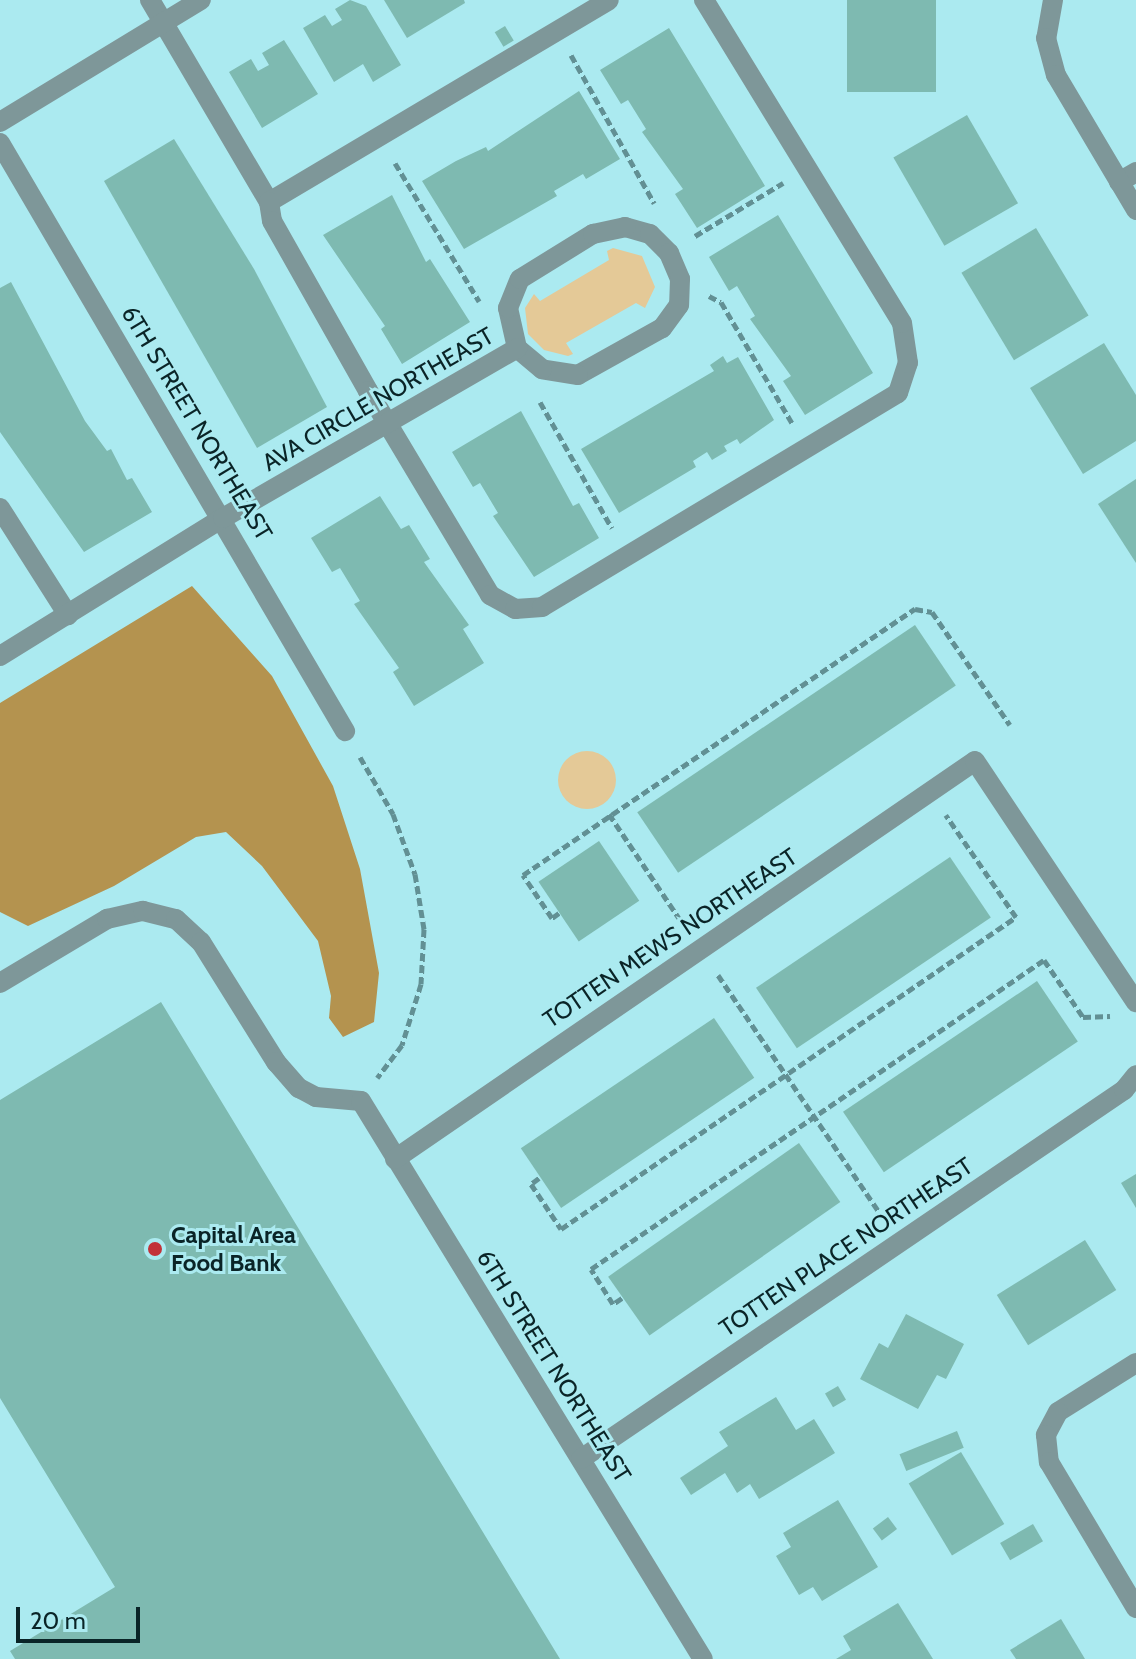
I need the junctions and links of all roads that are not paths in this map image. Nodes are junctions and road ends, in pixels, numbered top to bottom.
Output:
1 (150, 0) edge
2 (201, 0) edge
3 (609, 0) edge
4 (704, 0) edge
5 (1050, 6) edge
6 (163, 23) junction
7 (0, 122) edge
8 (0, 143) edge
9 (1128, 177) edge
10 (269, 202) junction
11 (1136, 210) edge
12 (517, 348) junction
13 (386, 424) junction
14 (0, 508) edge
15 (223, 518) junction
16 (68, 615) junction
17 (0, 656) edge
18 (345, 731) road end
19 (0, 983) edge
20 (1136, 1002) edge
21 (1136, 1075) edge
22 (395, 1159) junction
23 (1136, 1363) edge
24 (581, 1459) junction
25 (1136, 1608) edge
26 (703, 1659) edge

1 - 6 street
2 - 6 street
3 - 10 street
4 - 13 street
5 - 9 street
6 - 7 street
6 - 10 street
8 - 15 street, 6TH STREET NORTHEAST
9 - 11 street
10 - 13 street
12 - 12 street, AVA CIRCLE NORTHEAST
12 - 13 street, AVA CIRCLE NORTHEAST
13 - 15 street, AVA CIRCLE NORTHEAST
14 - 16 street
15 - 16 street, AVA CIRCLE NORTHEAST
15 - 18 street, 6TH STREET NORTHEAST
16 - 17 street, AVA CIRCLE NORTHEAST
19 - 22 street, 6TH STREET NORTHEAST
20 - 22 street, TOTTEN MEWS NORTHEAST
21 - 24 street, TOTTEN PLACE NORTHEAST
22 - 24 street, 6TH STREET NORTHEAST
23 - 25 street
24 - 26 street, 6TH STREET NORTHEAST

